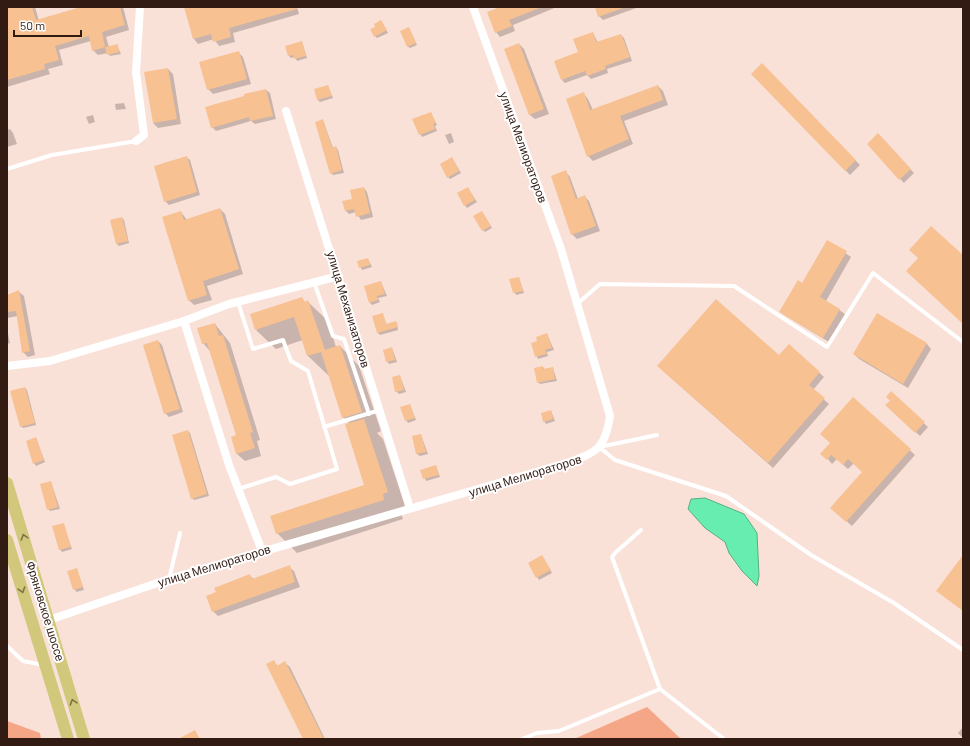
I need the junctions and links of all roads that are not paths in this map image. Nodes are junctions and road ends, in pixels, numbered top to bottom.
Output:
1 (140, 7) edge
2 (473, 7) edge
3 (286, 111) dead end
4 (136, 141) joint
5 (7, 169) edge
6 (339, 276) junction
7 (314, 282) junction
8 (238, 302) junction
9 (577, 304) junction
10 (184, 321) junction
11 (963, 342) edge
12 (7, 366) edge
13 (380, 410) junction
14 (369, 414) junction
15 (324, 427) junction
16 (657, 435) dead end
17 (599, 447) junction
18 (7, 483) edge
19 (238, 489) junction
20 (410, 508) junction
21 (641, 530) dead end
22 (180, 533) dead end
23 (7, 540) edge
24 (262, 551) junction
25 (169, 578) junction
26 (49, 620) junction
27 (7, 646) edge
28 (963, 650) edge
29 (45, 665) junction
30 (660, 689) junction
31 (68, 739) edge
32 (84, 739) edge
33 (522, 739) edge
34 (724, 739) edge

1 - 4 street
2 - 9 street, улица Мелиораторов
3 - 6 street, улица Механизаторов
4 - 5 lane
6 - 7 street
6 - 13 street, улица Механизаторов
7 - 8 street
7 - 14 lane
8 - 10 street
8 - 15 lane
9 - 11 lane
9 - 17 street, улица Мелиораторов
10 - 12 street
10 - 19 street
13 - 14 lane
13 - 20 street, улица Механизаторов
14 - 15 lane
15 - 19 lane
16 - 17 lane
17 - 20 street, улица Мелиораторов
17 - 28 lane
26 -> 18 main road, Фряновское шоссе
19 - 24 street
20 - 24 street, улица Мелиораторов
21 - 30 lane
22 - 25 lane
23 -> 29 main road, Фряновское шоссе
24 - 25 street, улица Мелиораторов
25 - 26 street, улица Мелиораторов
32 -> 26 main road, Фряновское шоссе
27 - 29 lane
29 - 31 main road, Фряновское шоссе
30 - 33 lane
30 - 34 lane

